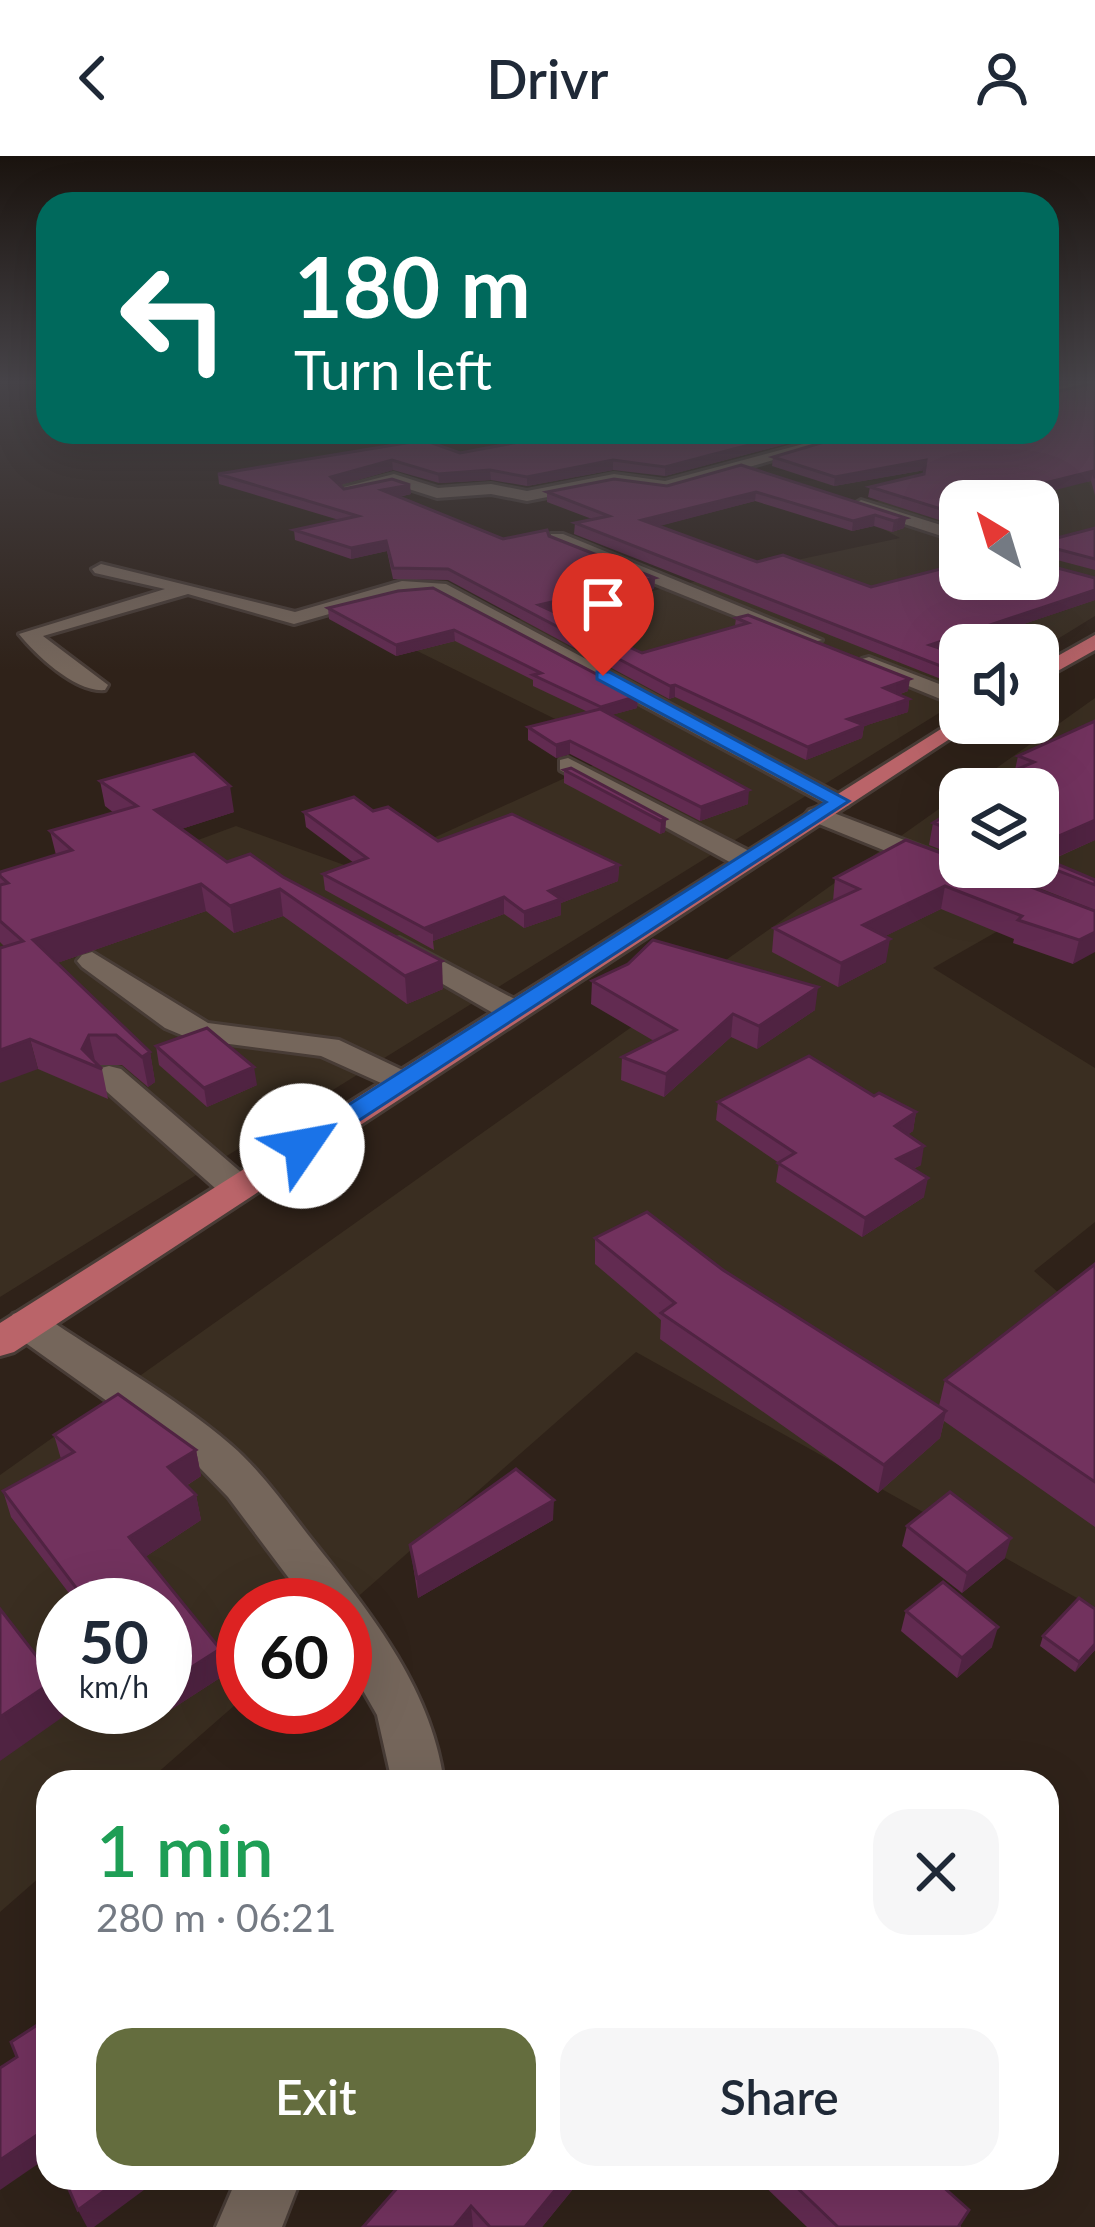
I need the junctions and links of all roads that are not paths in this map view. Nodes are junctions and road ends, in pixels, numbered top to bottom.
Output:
1 (697, 477) edge
2 (773, 477) edge
3 (777, 478) edge
4 (874, 486) edge
5 (344, 488) edge
6 (854, 491) edge
7 (833, 496) edge
8 (939, 530) edge
9 (557, 538) edge
10 (101, 569) dead end
11 (187, 589) junction
12 (1095, 641) edge
13 (1059, 663) edge
14 (97, 685) dead end
15 (939, 691) edge
16 (939, 738) edge
17 (568, 765) edge
18 (828, 808) junction
19 (746, 860) junction
20 (939, 861) edge
21 (371, 931) edge
22 (92, 962) dead end
23 (511, 1010) junction
24 (109, 1076) dead end
25 (400, 1082) junction
26 (237, 1188) junction
27 (14, 1333) edge
28 (315, 1578) edge
29 (372, 1660) edge
30 (417, 1770) edge
31 (263, 2190) edge
32 (249, 2227) edge

1 - 5 street
2 - 3 street
4 - 6 street
7 - 8 street
9 - 15 street
10 - 11 street
11 - 14 street
11 - 18 street
12 - 13 main road
16 - 18 main road
17 - 19 street
18 - 19 main road
18 - 20 street
19 - 23 main road
21 - 23 street
22 - 25 street
23 - 25 main road
24 - 26 street
25 - 26 main road
26 - 27 main road
27 - 28 street
29 - 30 street
31 - 32 street

